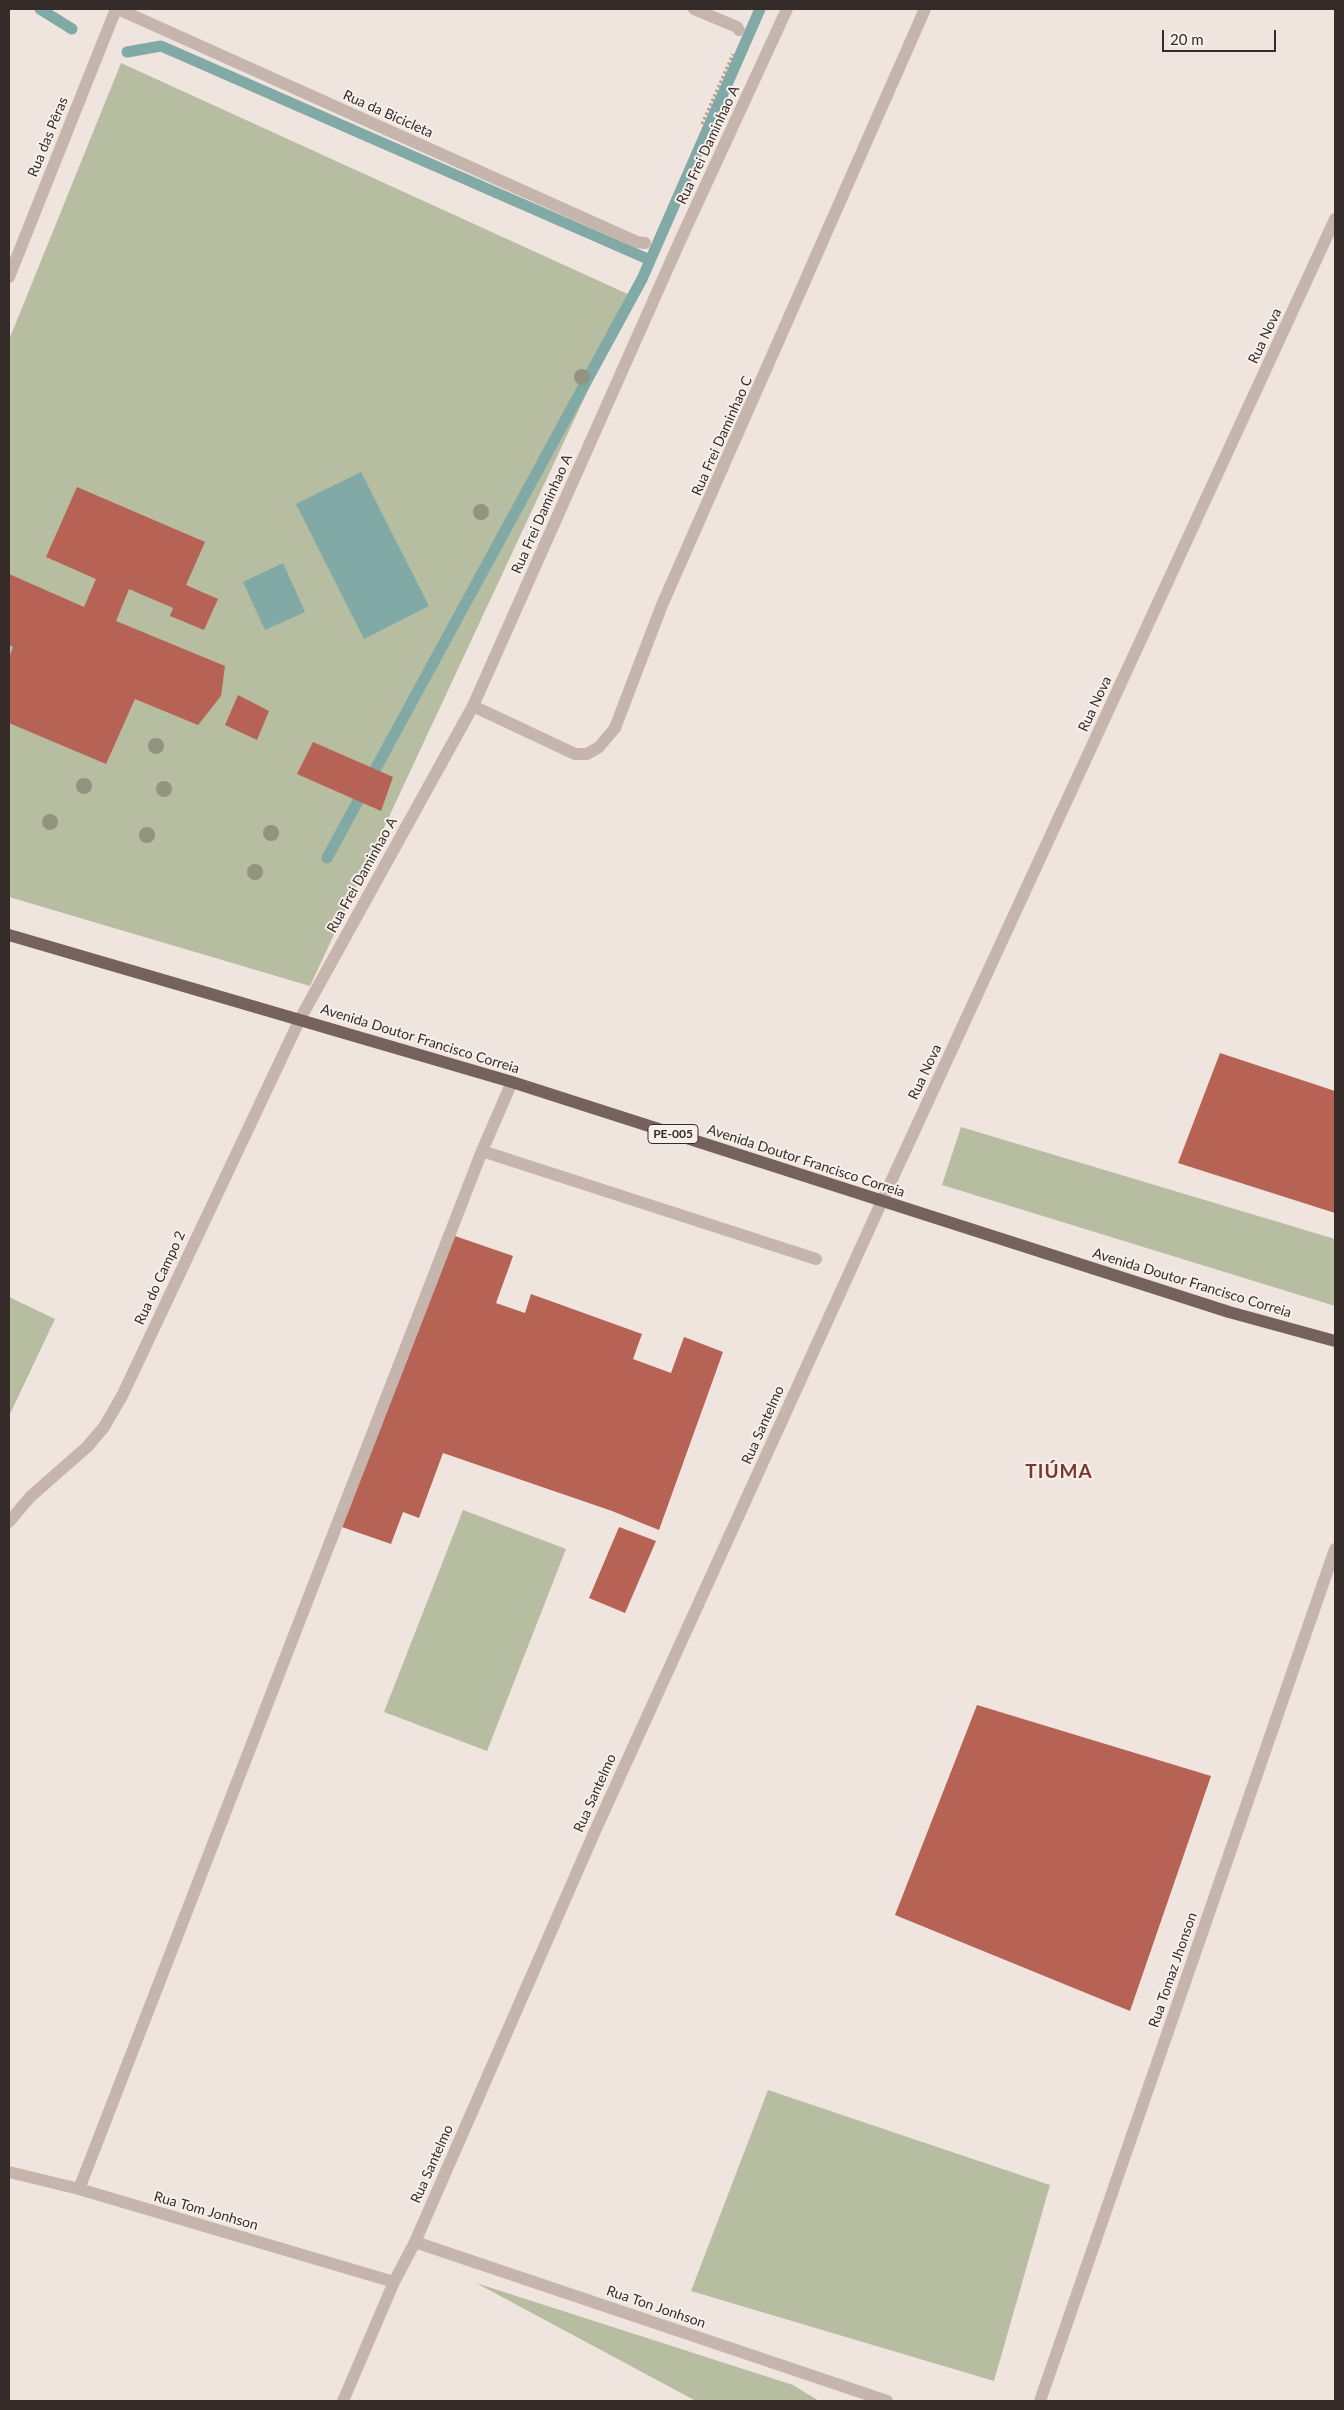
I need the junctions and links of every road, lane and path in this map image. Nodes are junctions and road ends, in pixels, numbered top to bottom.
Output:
1 (117, 9) edge
2 (698, 9) edge
3 (788, 9) edge
4 (925, 9) edge
5 (740, 30) dead end
6 (1335, 219) edge
7 (645, 243) dead end
8 (9, 276) edge
9 (473, 706) junction
10 (9, 935) edge
11 (300, 1019) junction
12 (512, 1082) junction
13 (482, 1151) junction
14 (882, 1201) junction
15 (816, 1259) dead end
16 (1335, 1341) edge
17 (9, 1522) edge
18 (1335, 1549) edge
19 (9, 2172) edge
20 (79, 2190) junction
21 (415, 2242) junction
22 (394, 2282) junction
23 (343, 2401) edge
24 (887, 2401) edge
25 (1040, 2401) edge

1 - 7 street, Rua da Bicicleta
1 - 8 street, Rua das Pêras
2 - 5 street
3 - 9 street, Rua Frei Daminhao A
4 - 9 street, Rua Frei Daminhao C
6 - 14 street, Rua Nova
9 - 11 street, Rua Frei Daminhao A
10 - 11 main road, Avenida Doutor Francisco Correia / PE-005
11 - 12 main road, Avenida Doutor Francisco Correia / PE-005
11 - 17 street, Rua do Campo 2
12 - 13 street
12 - 14 main road, Avenida Doutor Francisco Correia / PE-005
13 - 15 street
13 - 20 street
14 - 16 main road, Avenida Doutor Francisco Correia / PE-005
14 - 21 street, Rua Santelmo
18 - 25 street, Rua Tomaz Jhonson
19 - 20 street, Rua Tom Jonhson
20 - 22 street, Rua Tom Jonhson
21 - 22 street, Rua Santelmo
21 - 24 street, Rua Ton Jonhson
22 - 23 street, Rua Santelmo

